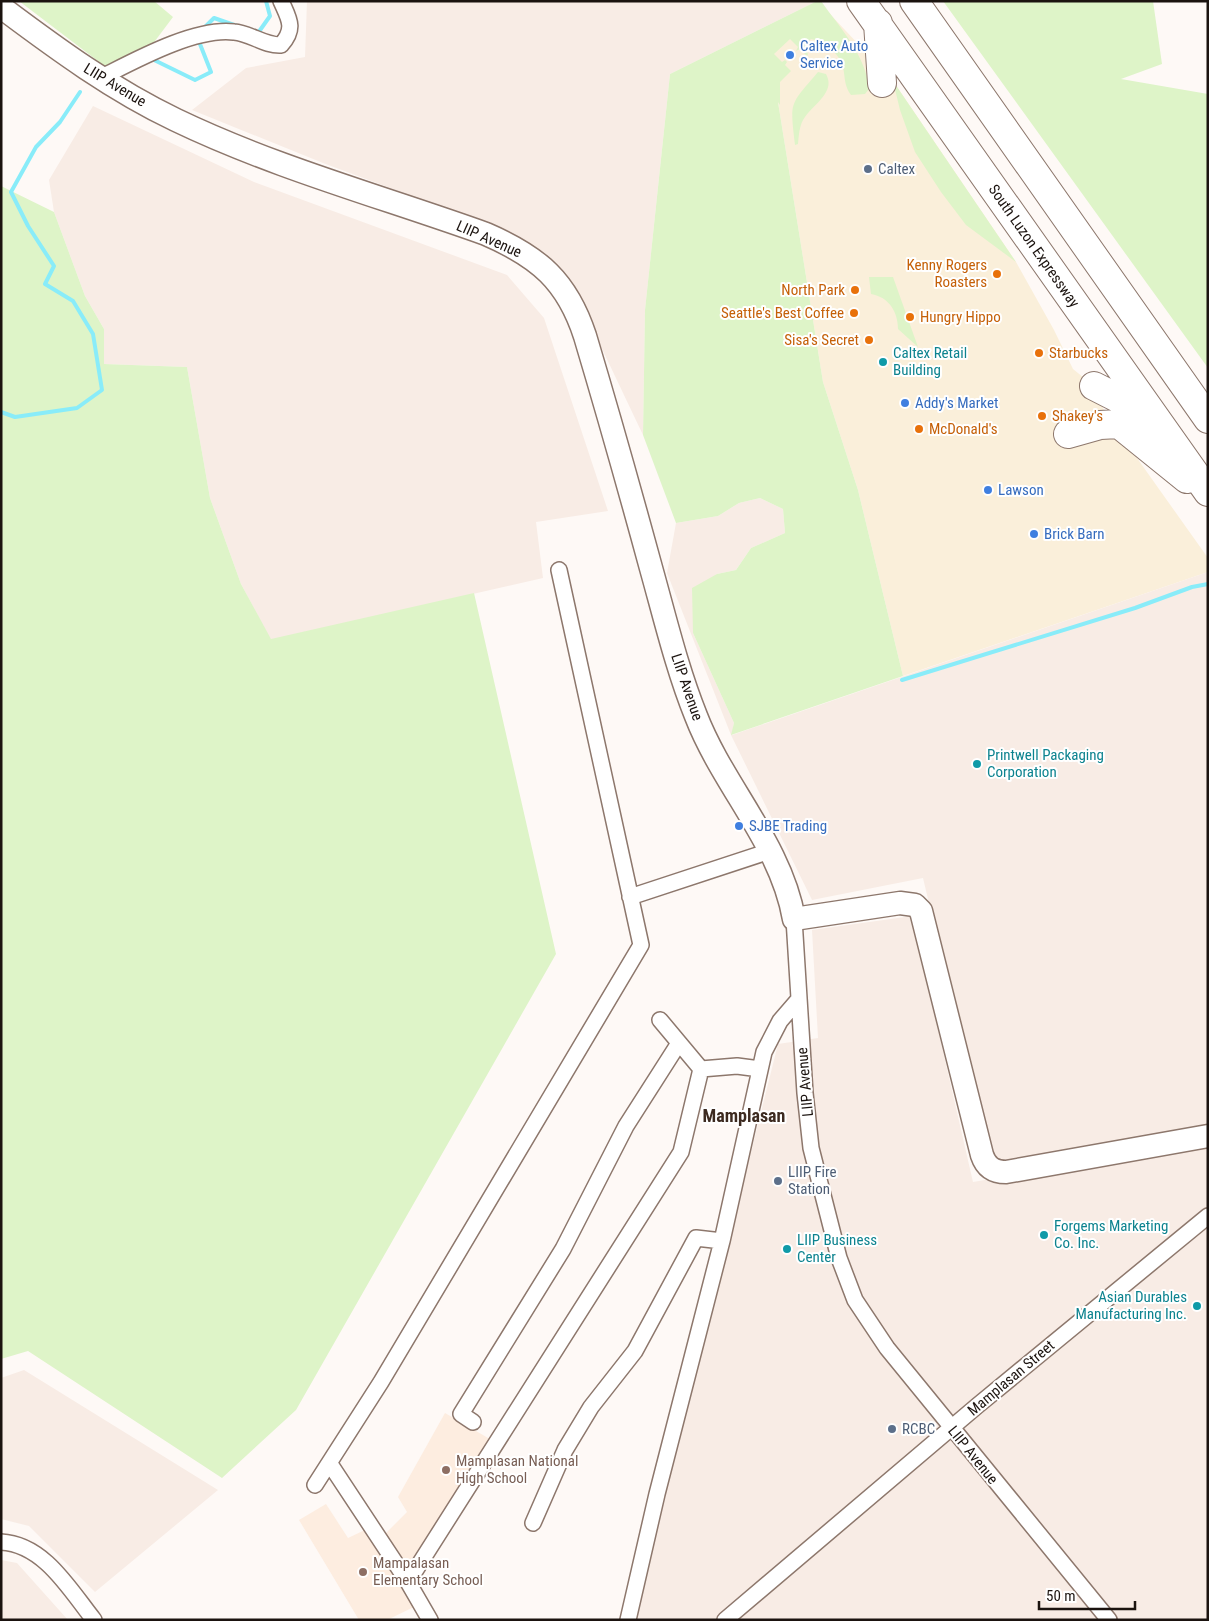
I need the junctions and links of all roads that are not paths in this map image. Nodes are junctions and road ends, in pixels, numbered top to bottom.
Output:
1 (281, 1) edge
2 (861, 1) edge
3 (914, 1) edge
4 (1, 7) edge
5 (878, 23) junction
6 (100, 78) junction
7 (882, 83) dead end
8 (1094, 386) dead end
9 (1154, 417) junction
10 (1208, 419) edge
11 (1068, 434) dead end
12 (1208, 492) edge
13 (1208, 496) edge
14 (559, 570) dead end
15 (770, 851) junction
16 (630, 897) junction
17 (794, 919) junction
18 (799, 999) junction
19 (660, 1020) dead end
20 (679, 1043) junction
21 (701, 1069) junction
22 (760, 1069) junction
23 (1208, 1136) edge
24 (1208, 1216) edge
25 (722, 1241) junction
26 (473, 1422) dead end
27 (951, 1428) junction
28 (330, 1464) junction
29 (316, 1485) dead end
30 (532, 1523) dead end
31 (1, 1542) edge
32 (408, 1582) junction
33 (94, 1620) edge
34 (430, 1620) edge
35 (628, 1620) edge
36 (725, 1620) edge
37 (1109, 1620) edge

1 - 6 street
2 - 5 highway, South Luzon Expressway
3 - 10 highway
4 - 6 street, LIIP Avenue
5 - 7 highway
5 - 9 highway, South Luzon Expressway
6 - 15 street, LIIP Avenue
8 - 9 highway
9 - 12 highway, South Luzon Expressway
11 - 13 highway
14 - 16 street
15 - 16 street
15 - 17 street, LIIP Avenue
16 - 28 street
17 - 18 street, LIIP Avenue
17 - 23 street
18 - 22 street
18 - 27 street, LIIP Avenue
19 - 20 street
20 - 21 street
20 - 26 street
21 - 22 street
21 - 32 street
22 - 25 street
24 - 27 street, Mamplasan Street
25 - 30 street
25 - 35 street
27 - 36 street, Mamplasan Street
27 - 37 street, LIIP Avenue
28 - 29 street
28 - 32 street
31 - 33 street
32 - 34 street

